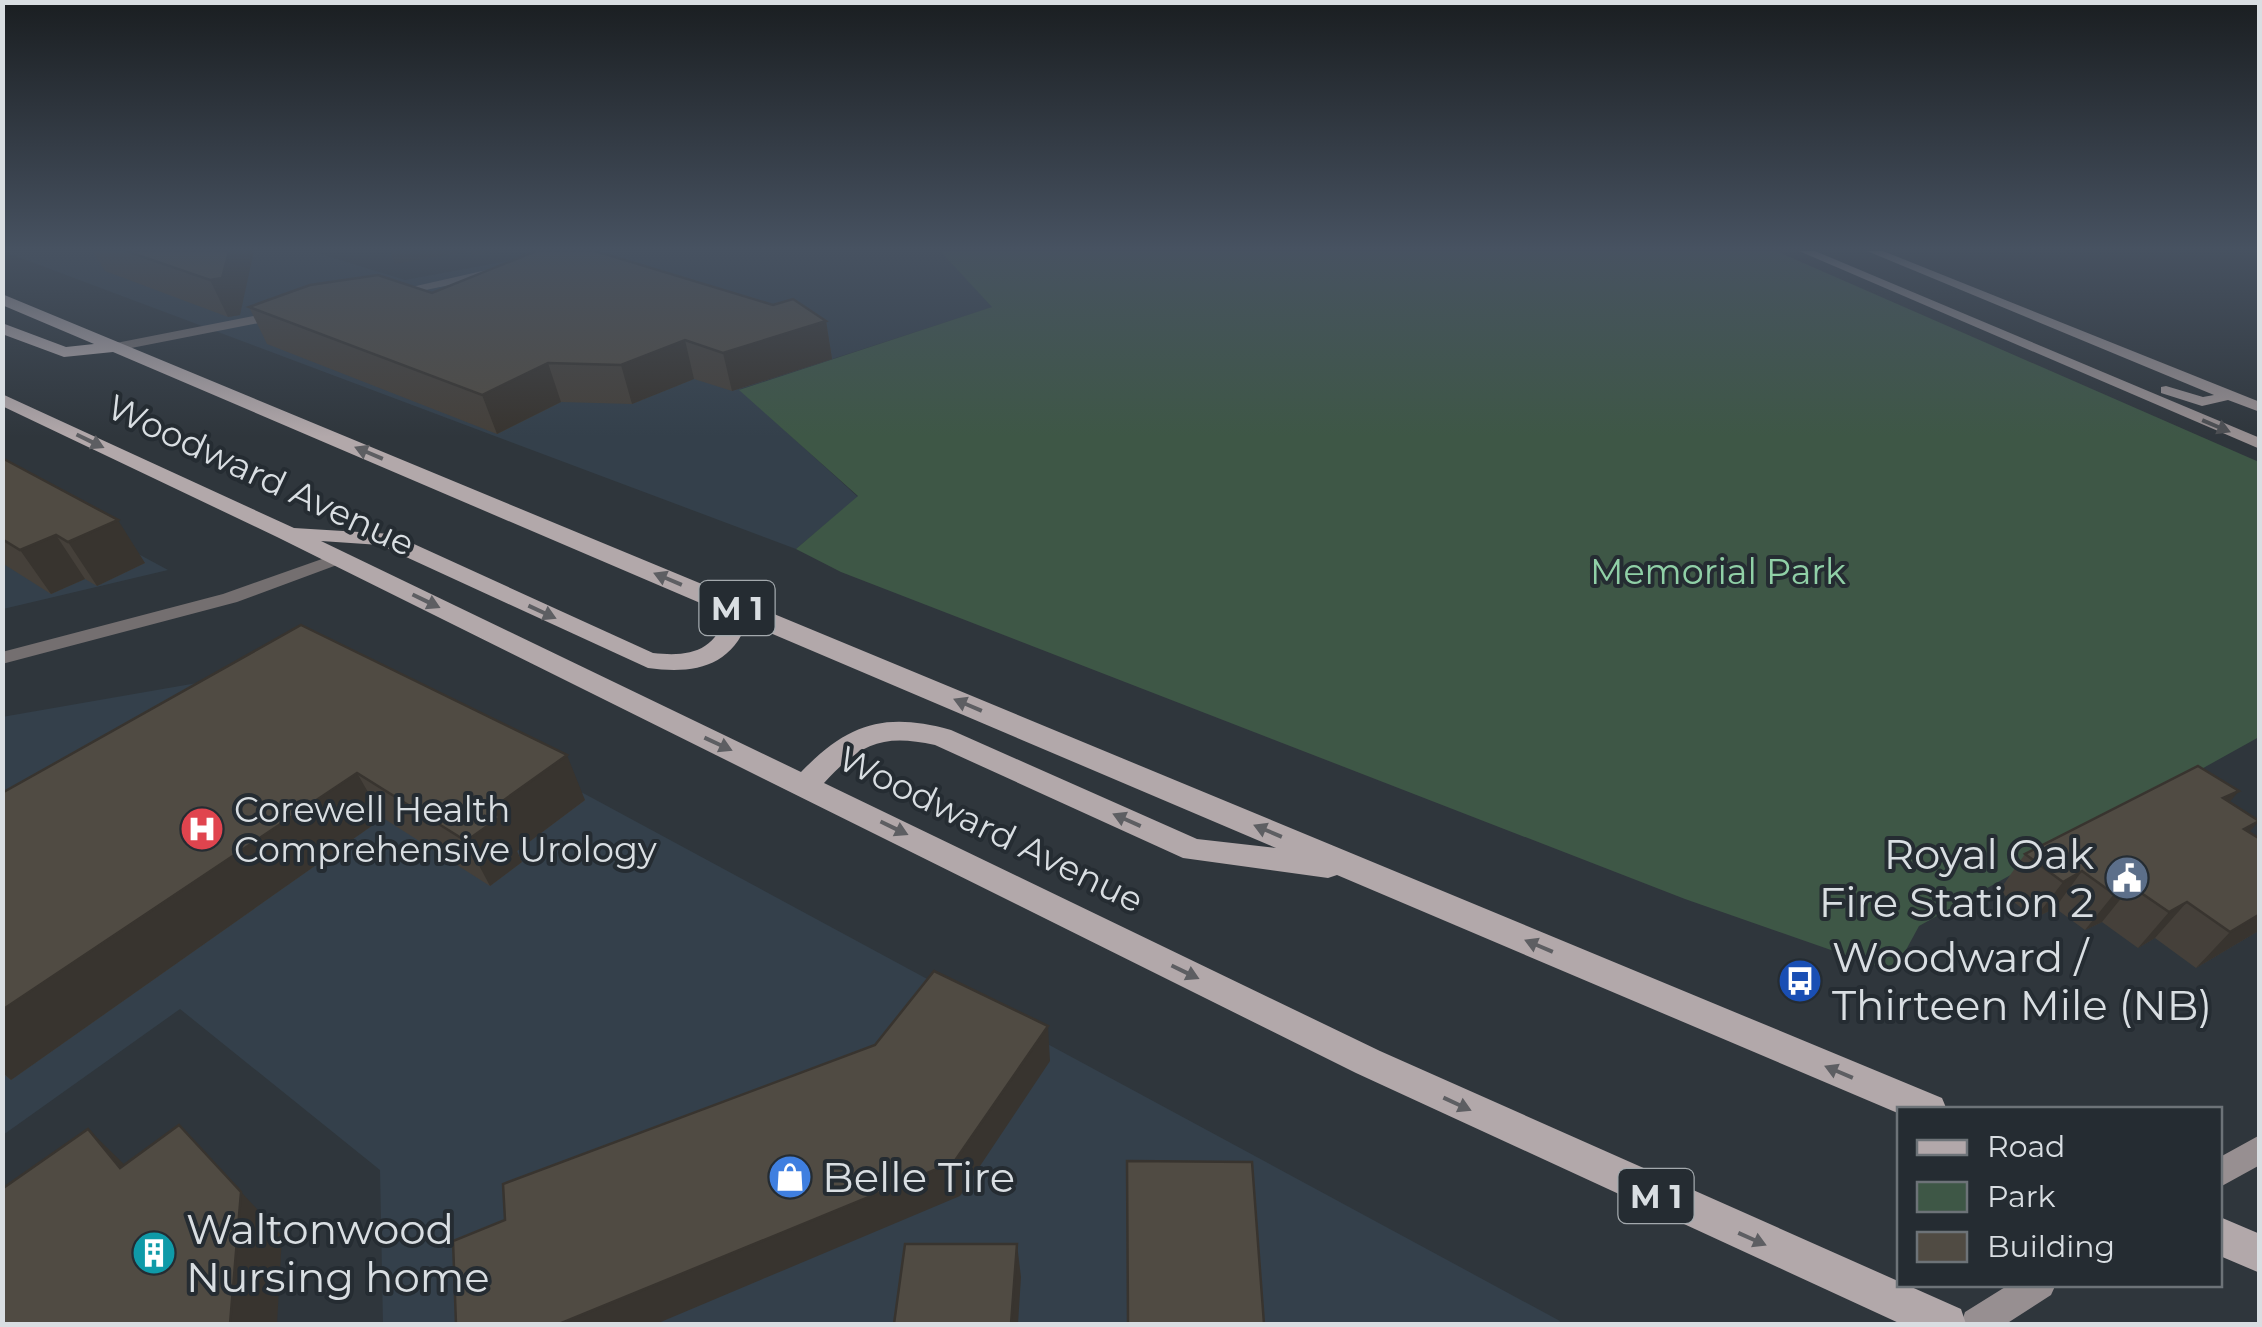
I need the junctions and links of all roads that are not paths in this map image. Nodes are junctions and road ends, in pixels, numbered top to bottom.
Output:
1 (33, 313) edge
2 (288, 313) edge
3 (1950, 313) edge
4 (2021, 313) edge
5 (2024, 313) edge
6 (2034, 317) junction
7 (1971, 322) junction
8 (2, 328) edge
9 (116, 347) junction
10 (2228, 396) junction
11 (2, 399) edge
12 (2260, 408) edge
13 (2260, 444) edge
14 (285, 532) junction
15 (338, 558) junction
16 (738, 609) junction
17 (2, 658) edge
18 (806, 786) junction
19 (1358, 869) junction
20 (1922, 1107) edge
21 (2260, 1149) edge
22 (2222, 1172) edge
23 (2222, 1237) edge
24 (2260, 1254) edge
25 (2035, 1287) edge
26 (1946, 1324) edge
27 (1976, 1324) edge

1 - 9 main road, Woodward Avenue / M 1
2 - 9 street
3 - 7 main road
4 - 6 main road
5 - 6 main road
6 - 10 main road
7 - 10 main road
7 -> 13 main road
8 - 9 main road
16 -> 9 main road, Woodward Avenue / M 1
10 - 12 main road
11 -> 14 main road, Woodward Avenue / M 1
14 - 15 main road, Woodward Avenue / M 1
14 -> 16 main road
15 - 17 street
15 -> 18 main road, Woodward Avenue / M 1
19 -> 16 main road, Woodward Avenue / M 1
19 -> 18 main road
18 -> 26 main road, Woodward Avenue / M 1
20 -> 19 main road, Woodward Avenue / M 1
21 - 22 main road
23 - 24 main road
25 - 27 main road

